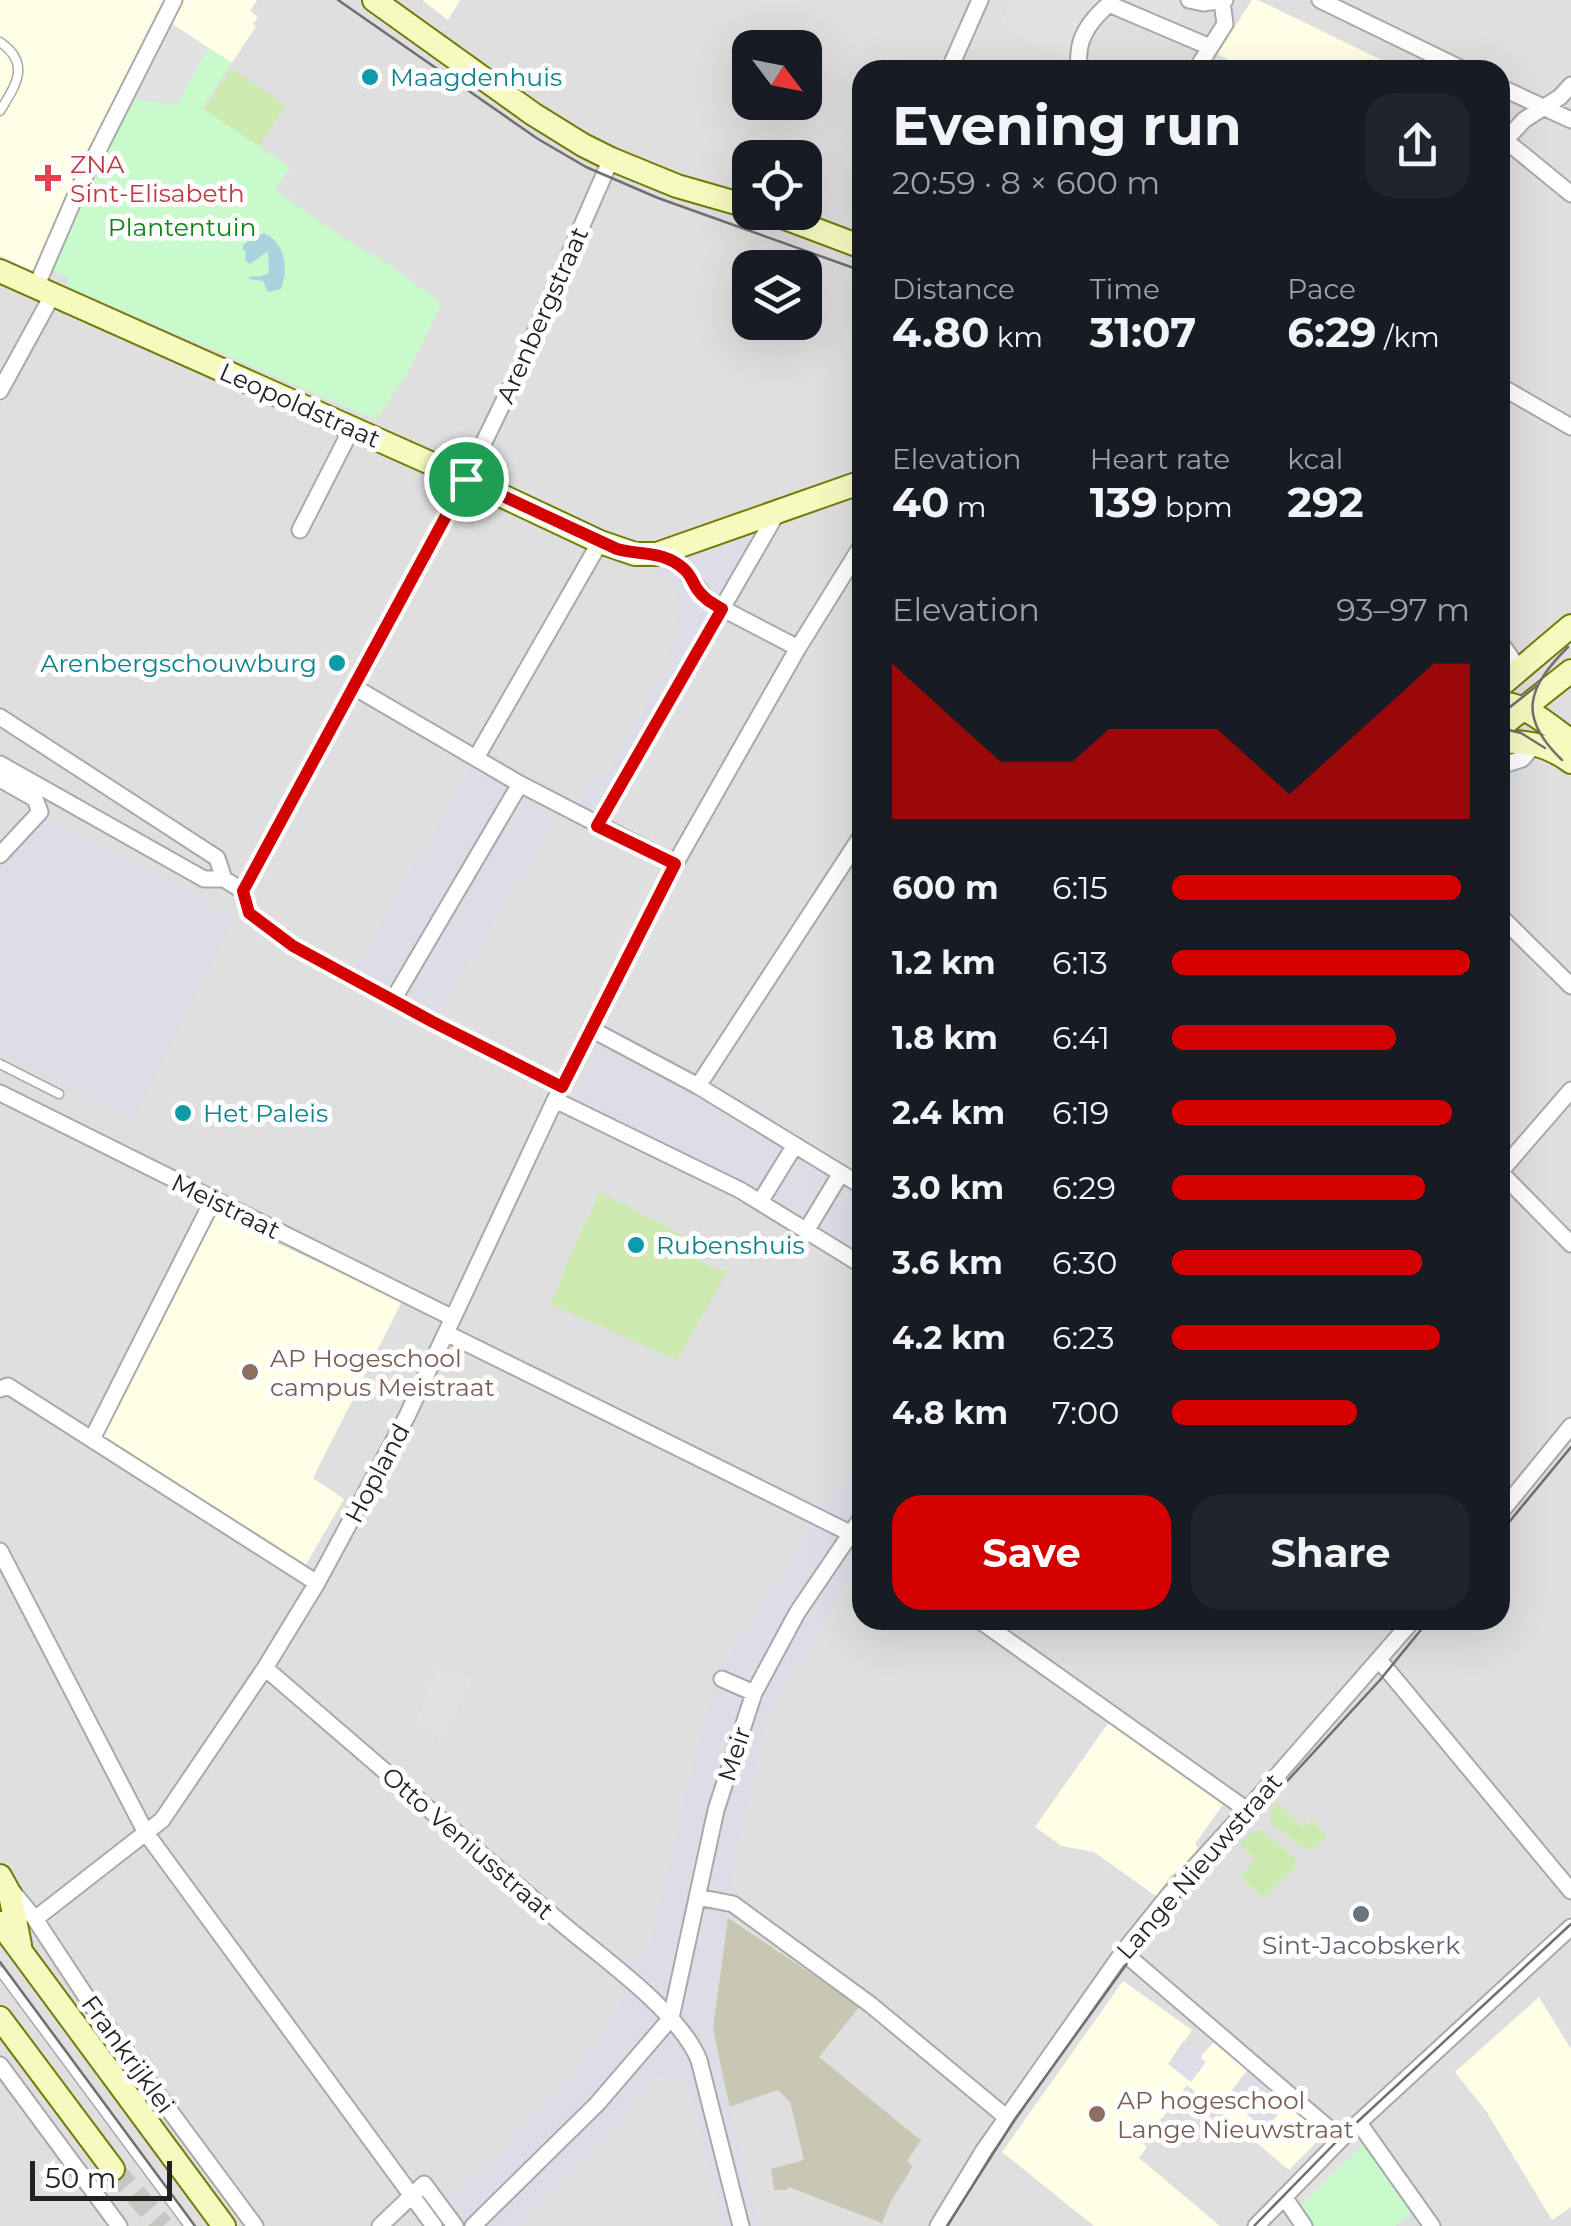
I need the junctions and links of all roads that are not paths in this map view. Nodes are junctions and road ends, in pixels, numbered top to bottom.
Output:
1 (174, 0) edge
2 (374, 0) edge
3 (398, 0) edge
4 (980, 0) edge
5 (1188, 0) edge
6 (1320, 0) edge
7 (1223, 1) edge
8 (0, 42) edge
9 (1210, 47) junction
10 (953, 60) edge
11 (1079, 60) edge
12 (1202, 60) edge
13 (1443, 60) edge
14 (488, 81) junction
15 (1571, 85) edge
16 (1510, 93) edge
17 (1543, 108) junction
18 (0, 112) edge
19 (1571, 120) edge
20 (1510, 135) edge
21 (1510, 148) edge
22 (611, 160) junction
23 (1571, 194) edge
24 (732, 202) edge
25 (817, 230) edge
26 (852, 243) edge
27 (0, 270) edge
28 (45, 291) junction
29 (0, 391) edge
30 (1510, 392) edge
31 (1571, 427) edge
32 (352, 428) junction
33 (466, 479) junction
34 (852, 486) edge
35 (777, 512) junction
36 (300, 530) dead end
37 (600, 542) junction
38 (657, 554) junction
39 (852, 561) edge
40 (722, 609) junction
41 (1571, 626) edge
42 (798, 648) junction
43 (1510, 656) edge
44 (1520, 669) junction
45 (1571, 671) edge
46 (1510, 678) edge
47 (354, 687) junction
48 (1510, 704) edge
49 (1525, 709) junction
50 (0, 718) edge
51 (1510, 720) edge
52 (1571, 740) edge
53 (1510, 743) edge
54 (1534, 746) junction
55 (476, 758) junction
56 (1510, 762) edge
57 (1571, 762) edge
58 (0, 764) edge
59 (0, 779) edge
60 (520, 784) junction
61 (55, 795) junction
62 (40, 812) junction
63 (597, 826) junction
64 (852, 850) edge
65 (0, 855) edge
66 (675, 864) junction
67 (224, 880) junction
68 (243, 891) junction
69 (1510, 926) edge
70 (1571, 986) edge
71 (393, 1000) junction
72 (591, 1029) junction
73 (0, 1064) edge
74 (698, 1086) junction
75 (1571, 1090) edge
76 (0, 1093) edge
77 (60, 1094) dead end
78 (559, 1094) junction
79 (795, 1145) junction
80 (1510, 1160) edge
81 (842, 1174) junction
82 (852, 1180) edge
83 (1510, 1182) edge
84 (213, 1200) junction
85 (760, 1202) junction
86 (806, 1230) junction
87 (1571, 1244) edge
88 (852, 1259) edge
89 (450, 1326) junction
90 (0, 1389) edge
91 (1571, 1426) edge
92 (92, 1439) junction
93 (1510, 1501) edge
94 (852, 1534) edge
95 (852, 1542) edge
96 (0, 1551) edge
97 (318, 1583) junction
98 (993, 1630) edge
99 (1398, 1630) edge
100 (1406, 1630) edge
101 (1402, 1635) junction
102 (1380, 1661) junction
103 (265, 1668) junction
104 (722, 1680) dead end
105 (754, 1693) junction
106 (1247, 1810) junction
107 (146, 1833) junction
108 (1, 1878) edge
109 (1571, 1891) edge
110 (697, 1896) junction
111 (34, 1918) junction
112 (0, 1923) edge
113 (1571, 1927) edge
114 (1123, 1952) junction
115 (28, 1962) junction
116 (0, 1971) edge
117 (0, 2018) edge
118 (671, 2018) junction
119 (0, 2065) edge
120 (1006, 2117) junction
121 (1359, 2123) junction
122 (1341, 2140) junction
123 (113, 2169) tunnel mouth
124 (412, 2196) junction
125 (1284, 2197) junction
126 (119, 2226) edge
127 (188, 2226) edge
128 (224, 2226) edge
129 (255, 2226) edge
130 (380, 2226) edge
131 (434, 2226) edge
132 (455, 2226) edge
133 (473, 2226) edge
134 (741, 2226) edge
135 (938, 2226) edge
136 (1256, 2226) edge
137 (1304, 2226) edge
138 (1432, 2226) edge

1 - 28 street
2 - 14 street
3 - 14 street
4 - 10 street
5 - 7 street
6 - 13 street
7 - 9 street
8 - 18 lane
9 - 11 street
9 - 12 street
14 - 22 street
15 - 17 street
16 - 17 street
17 - 19 street
17 - 20 street
21 - 23 street
22 - 24 street
22 - 33 street, Arenbergstraat
25 - 26 street
27 - 28 street, Leopoldstraat
28 - 29 street
28 - 32 street, Leopoldstraat
30 - 31 street
32 - 33 street, Leopoldstraat
32 - 36 street
33 - 37 street, Leopoldstraat
33 - 47 street, Arenbergstraat
34 - 35 street
35 - 38 street
35 - 40 street
37 - 38 street, Leopoldstraat
37 - 55 street
38 - 40 street
39 - 42 street, Hopland
40 - 42 street
40 - 63 street
41 - 44 street
42 - 66 street, Hopland
43 - 44 street
44 - 46 street
45 - 49 street
47 - 55 street
47 - 68 street, Arenbergstraat
48 - 49 street
49 - 51 street
49 - 52 street
50 - 67 street
53 - 54 street
54 - 56 street
54 - 57 street
55 - 60 street
58 - 61 street
59 - 62 street
60 - 63 street
60 - 71 street
61 - 62 street
61 - 67 street
62 - 65 street
63 - 66 street
64 - 74 street
66 - 72 street, Hopland
67 - 68 street
68 - 71 street
69 - 70 street
71 - 78 street
72 - 74 street
72 - 78 street, Hopland
73 - 77 lane
74 - 79 street
75 - 80 street
76 - 84 street, Meistraat
78 - 85 street
78 - 89 street, Hopland
79 - 81 street
79 - 85 street
81 - 82 street
81 - 86 street
83 - 87 street
84 - 89 street, Meistraat
84 - 92 street
85 - 86 street
86 - 88 street
89 - 94 street, Meistraat
89 - 97 street, Hopland
90 - 92 street
91 - 93 street
92 - 97 street
95 - 105 street, Meir
96 - 107 street
97 - 103 street, Hopland
98 - 106 street
99 - 101 street
100 - 101 street, Lange Nieuwstraat
101 - 102 street, Lange Nieuwstraat
102 - 106 street, Lange Nieuwstraat
102 - 109 street
103 - 107 street, Hopland
103 - 118 street, Otto Veniusstraat
104 - 105 street
105 - 110 street, Meir
106 - 114 street, Lange Nieuwstraat
107 - 111 street, Hopland
107 - 124 street
108 - 111 street, Frankrijklei
108 - 115 street, Frankrijklei
110 - 118 street, Meir
110 - 120 street
111 - 129 street, Frankrijklei
112 - 115 street, Frankrijklei
113 - 121 street
114 - 120 street, Lange Nieuwstraat
114 - 122 street
115 - 128 street, Frankrijklei
116 - 127 lane
117 - 123 street
118 - 133 street
118 - 134 street, Otto Veniusstraat
119 - 126 street
120 - 135 street, Lange Nieuwstraat
121 - 122 street
121 - 138 street
122 - 125 street
124 - 130 street
124 - 131 street
124 - 132 street
125 - 136 street
125 - 137 street

